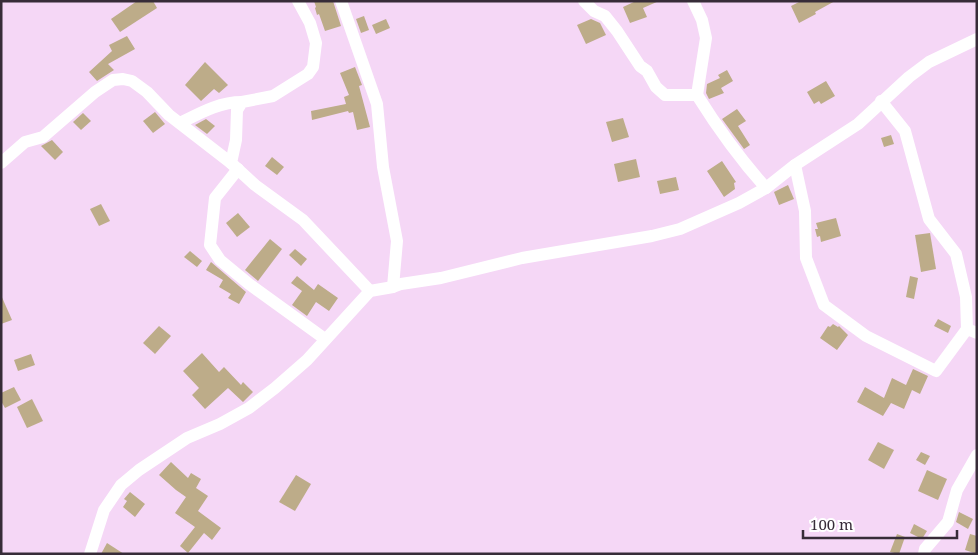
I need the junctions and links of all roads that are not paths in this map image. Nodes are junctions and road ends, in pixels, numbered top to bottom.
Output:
1 (298, 1) edge
2 (341, 1) edge
3 (584, 1) edge
4 (694, 1) edge
5 (977, 39) edge
6 (697, 94) junction
7 (881, 101) junction
8 (242, 102) junction
9 (180, 123) junction
10 (1, 163) edge
11 (795, 165) junction
12 (234, 166) junction
13 (766, 188) junction
14 (393, 287) junction
15 (370, 290) junction
16 (972, 331) edge
17 (325, 339) junction
18 (977, 455) edge
19 (90, 554) edge
20 (924, 554) edge

1 - 8 street
2 - 14 street
3 - 6 street
4 - 6 street
5 - 7 street
6 - 13 street
7 - 11 street
7 - 16 street
8 - 9 street
8 - 12 street
9 - 10 street
9 - 12 street
11 - 13 street
11 - 16 street
12 - 15 street
12 - 17 street
13 - 14 street
14 - 15 street
15 - 17 street
17 - 19 street
18 - 20 street

